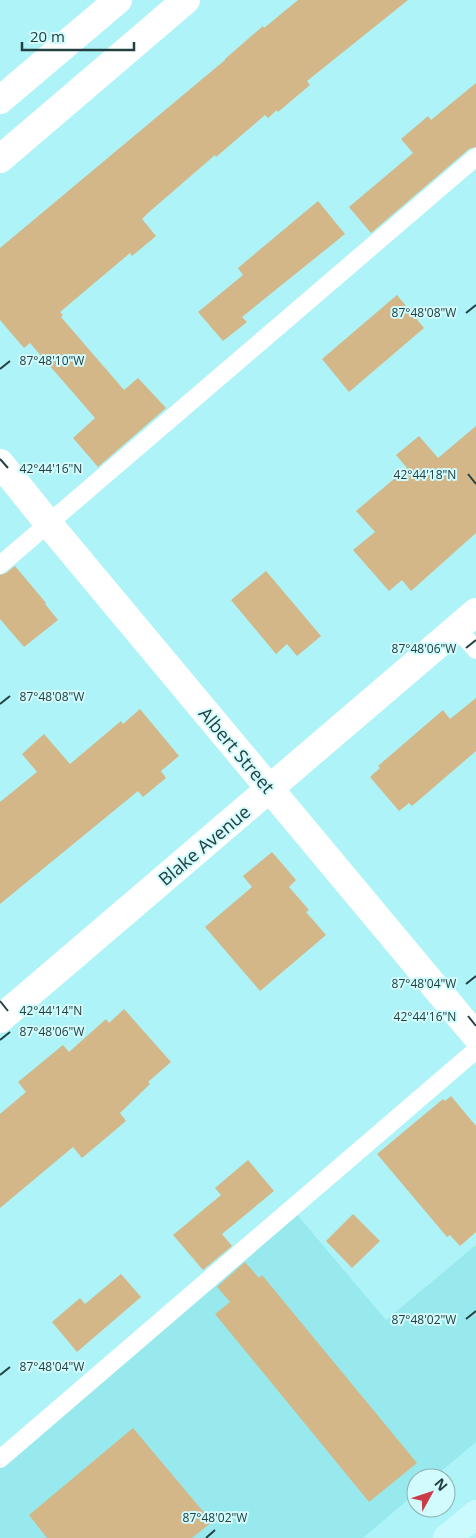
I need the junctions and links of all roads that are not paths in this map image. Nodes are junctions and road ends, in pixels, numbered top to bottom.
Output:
1 (118, 0) edge
2 (186, 0) edge
3 (0, 100) edge
4 (476, 157) edge
5 (0, 159) edge
6 (0, 463) edge
7 (48, 523) junction
8 (0, 564) edge
9 (467, 620) edge
10 (476, 650) edge
11 (270, 789) junction
12 (0, 1019) edge
13 (476, 1036) edge
14 (476, 1050) edge
15 (0, 1459) edge
16 (476, 1514) edge
17 (447, 1538) edge

1 - 3 street
2 - 5 street
4 - 7 lane
6 - 7 street, Albert Street
7 - 8 lane
7 - 11 street, Albert Street
9 - 10 lane
9 - 11 street, Blake Avenue
11 - 12 street, Blake Avenue
11 - 13 street, Albert Street
14 - 15 lane
16 - 17 main road

